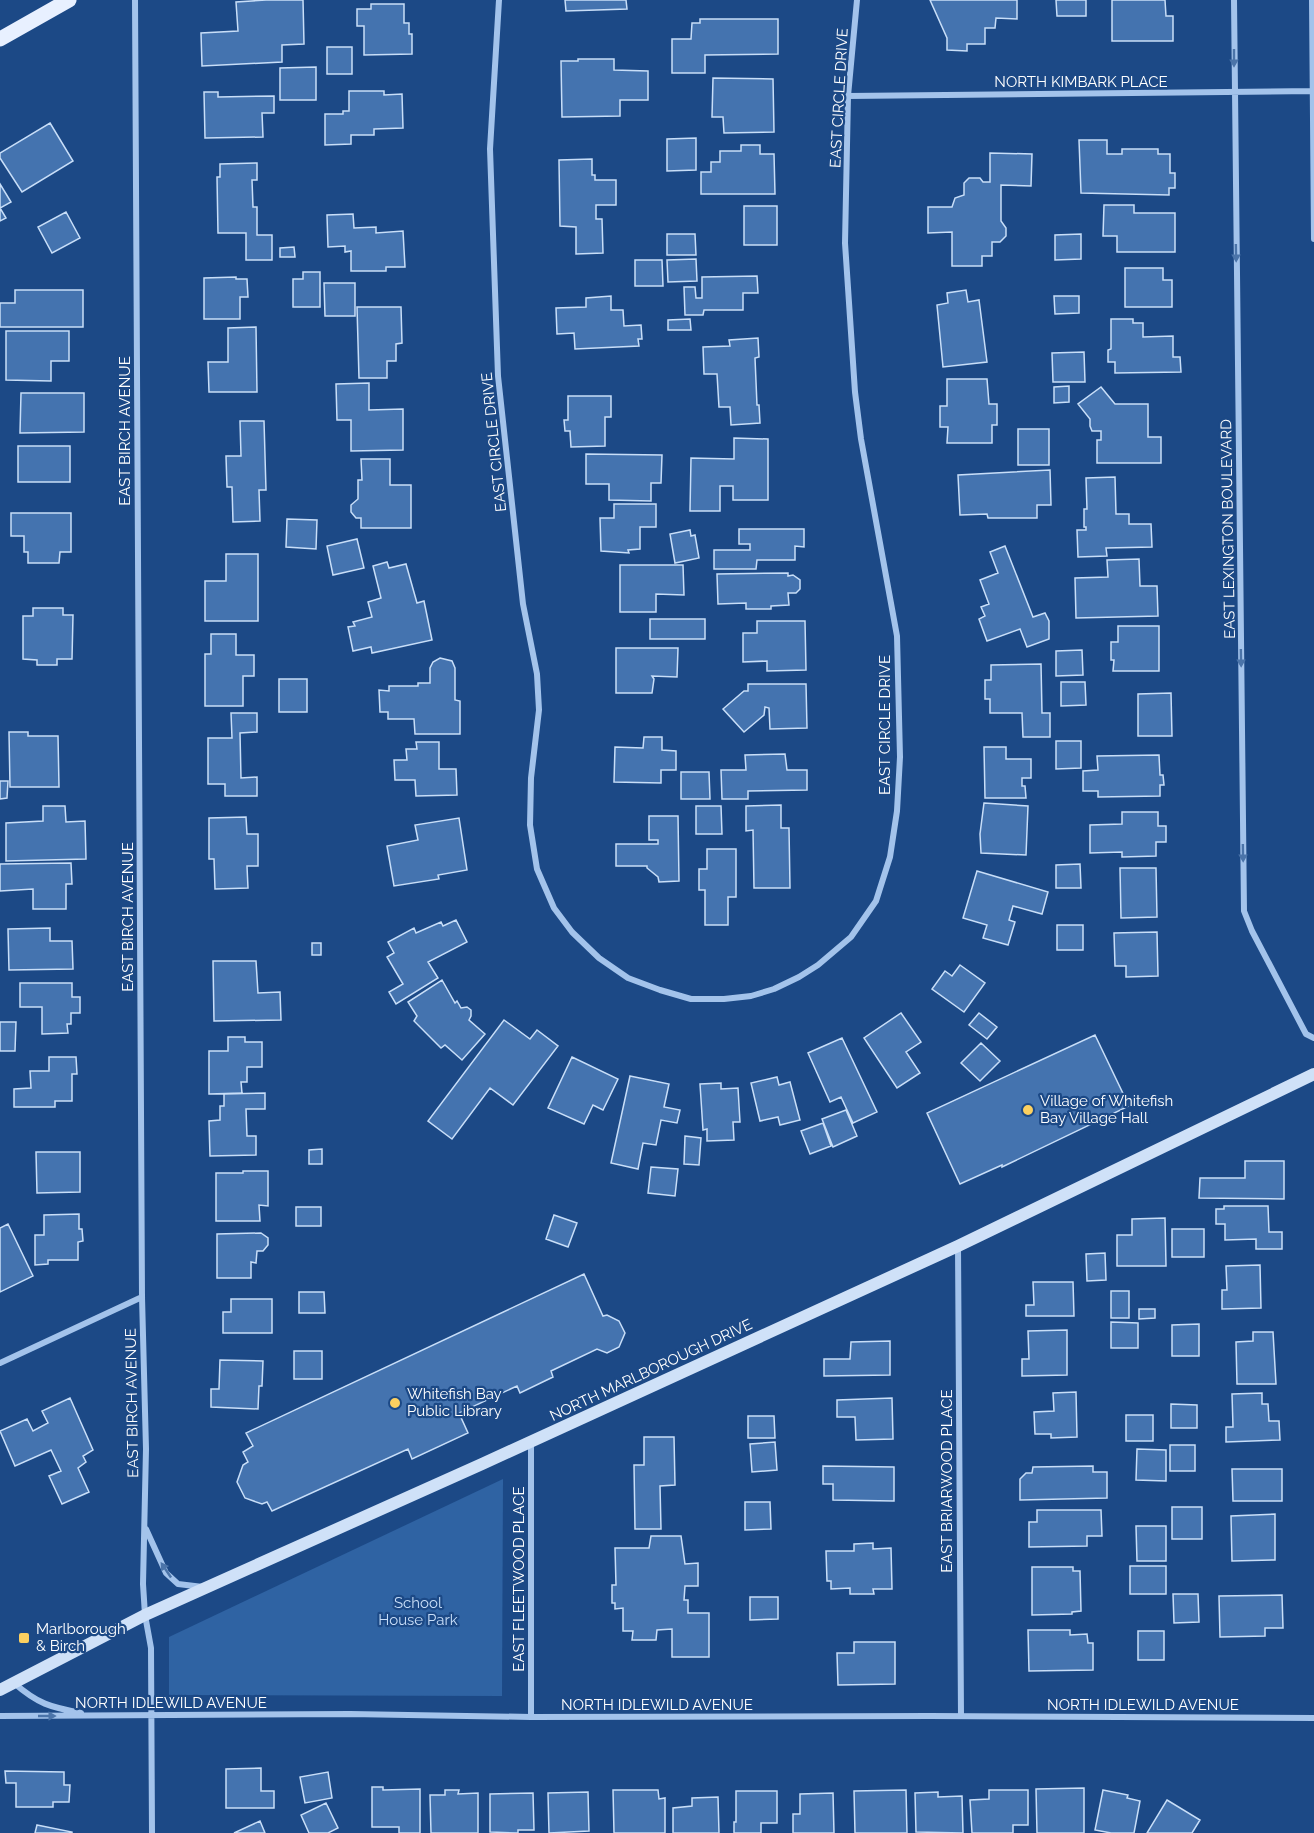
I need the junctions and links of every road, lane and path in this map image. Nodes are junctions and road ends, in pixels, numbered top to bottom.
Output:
1 (69, 0) edge
2 (135, 0) edge
3 (499, 0) edge
4 (857, 0) edge
5 (1234, 0) edge
6 (1311, 0) edge
7 (0, 39) edge
8 (1313, 92) edge
9 (1234, 93) junction
10 (848, 96) junction
11 (1314, 239) edge
12 (1314, 1038) edge
13 (1314, 1074) edge
14 (958, 1246) junction
15 (142, 1297) junction
16 (0, 1363) edge
17 (531, 1442) junction
18 (145, 1526) junction
19 (208, 1588) junction
20 (145, 1616) junction
21 (14, 1683) junction
22 (0, 1690) edge
23 (0, 1716) edge
24 (93, 1716) junction
25 (150, 1716) junction
26 (961, 1716) junction
27 (531, 1717) junction
28 (1314, 1718) edge
29 (152, 1833) edge

1 - 7 main road
2 - 15 street, EAST BIRCH AVENUE
3 - 10 street, EAST CIRCLE DRIVE
4 - 10 street, EAST CIRCLE DRIVE
5 -> 9 street, EAST LEXINGTON BOULEVARD
6 - 8 street
8 - 9 street, NORTH KIMBARK PLACE
8 - 11 street
9 - 10 street, NORTH KIMBARK PLACE
9 -> 12 street, EAST LEXINGTON BOULEVARD
13 - 14 street, NORTH MARLBOROUGH DRIVE
14 - 17 street, NORTH MARLBOROUGH DRIVE
14 - 26 street, EAST BRIARWOOD PLACE
15 - 16 street
15 - 18 street, EAST BIRCH AVENUE
17 - 19 street, NORTH MARLBOROUGH DRIVE
17 - 27 street, EAST FLEETWOOD PLACE
19 -> 18 street
18 - 20 street, EAST BIRCH AVENUE
19 - 20 street, NORTH MARLBOROUGH DRIVE
20 - 21 street, NORTH MARLBOROUGH DRIVE
20 - 25 street, EAST BIRCH AVENUE
21 - 22 street, NORTH MARLBOROUGH DRIVE
21 - 24 street
23 -> 24 street, NORTH IDLEWILD AVENUE
24 - 25 street, NORTH IDLEWILD AVENUE
25 - 27 street, NORTH IDLEWILD AVENUE
25 - 29 street, EAST BIRCH AVENUE
26 - 27 street, NORTH IDLEWILD AVENUE
26 - 28 street, NORTH IDLEWILD AVENUE

